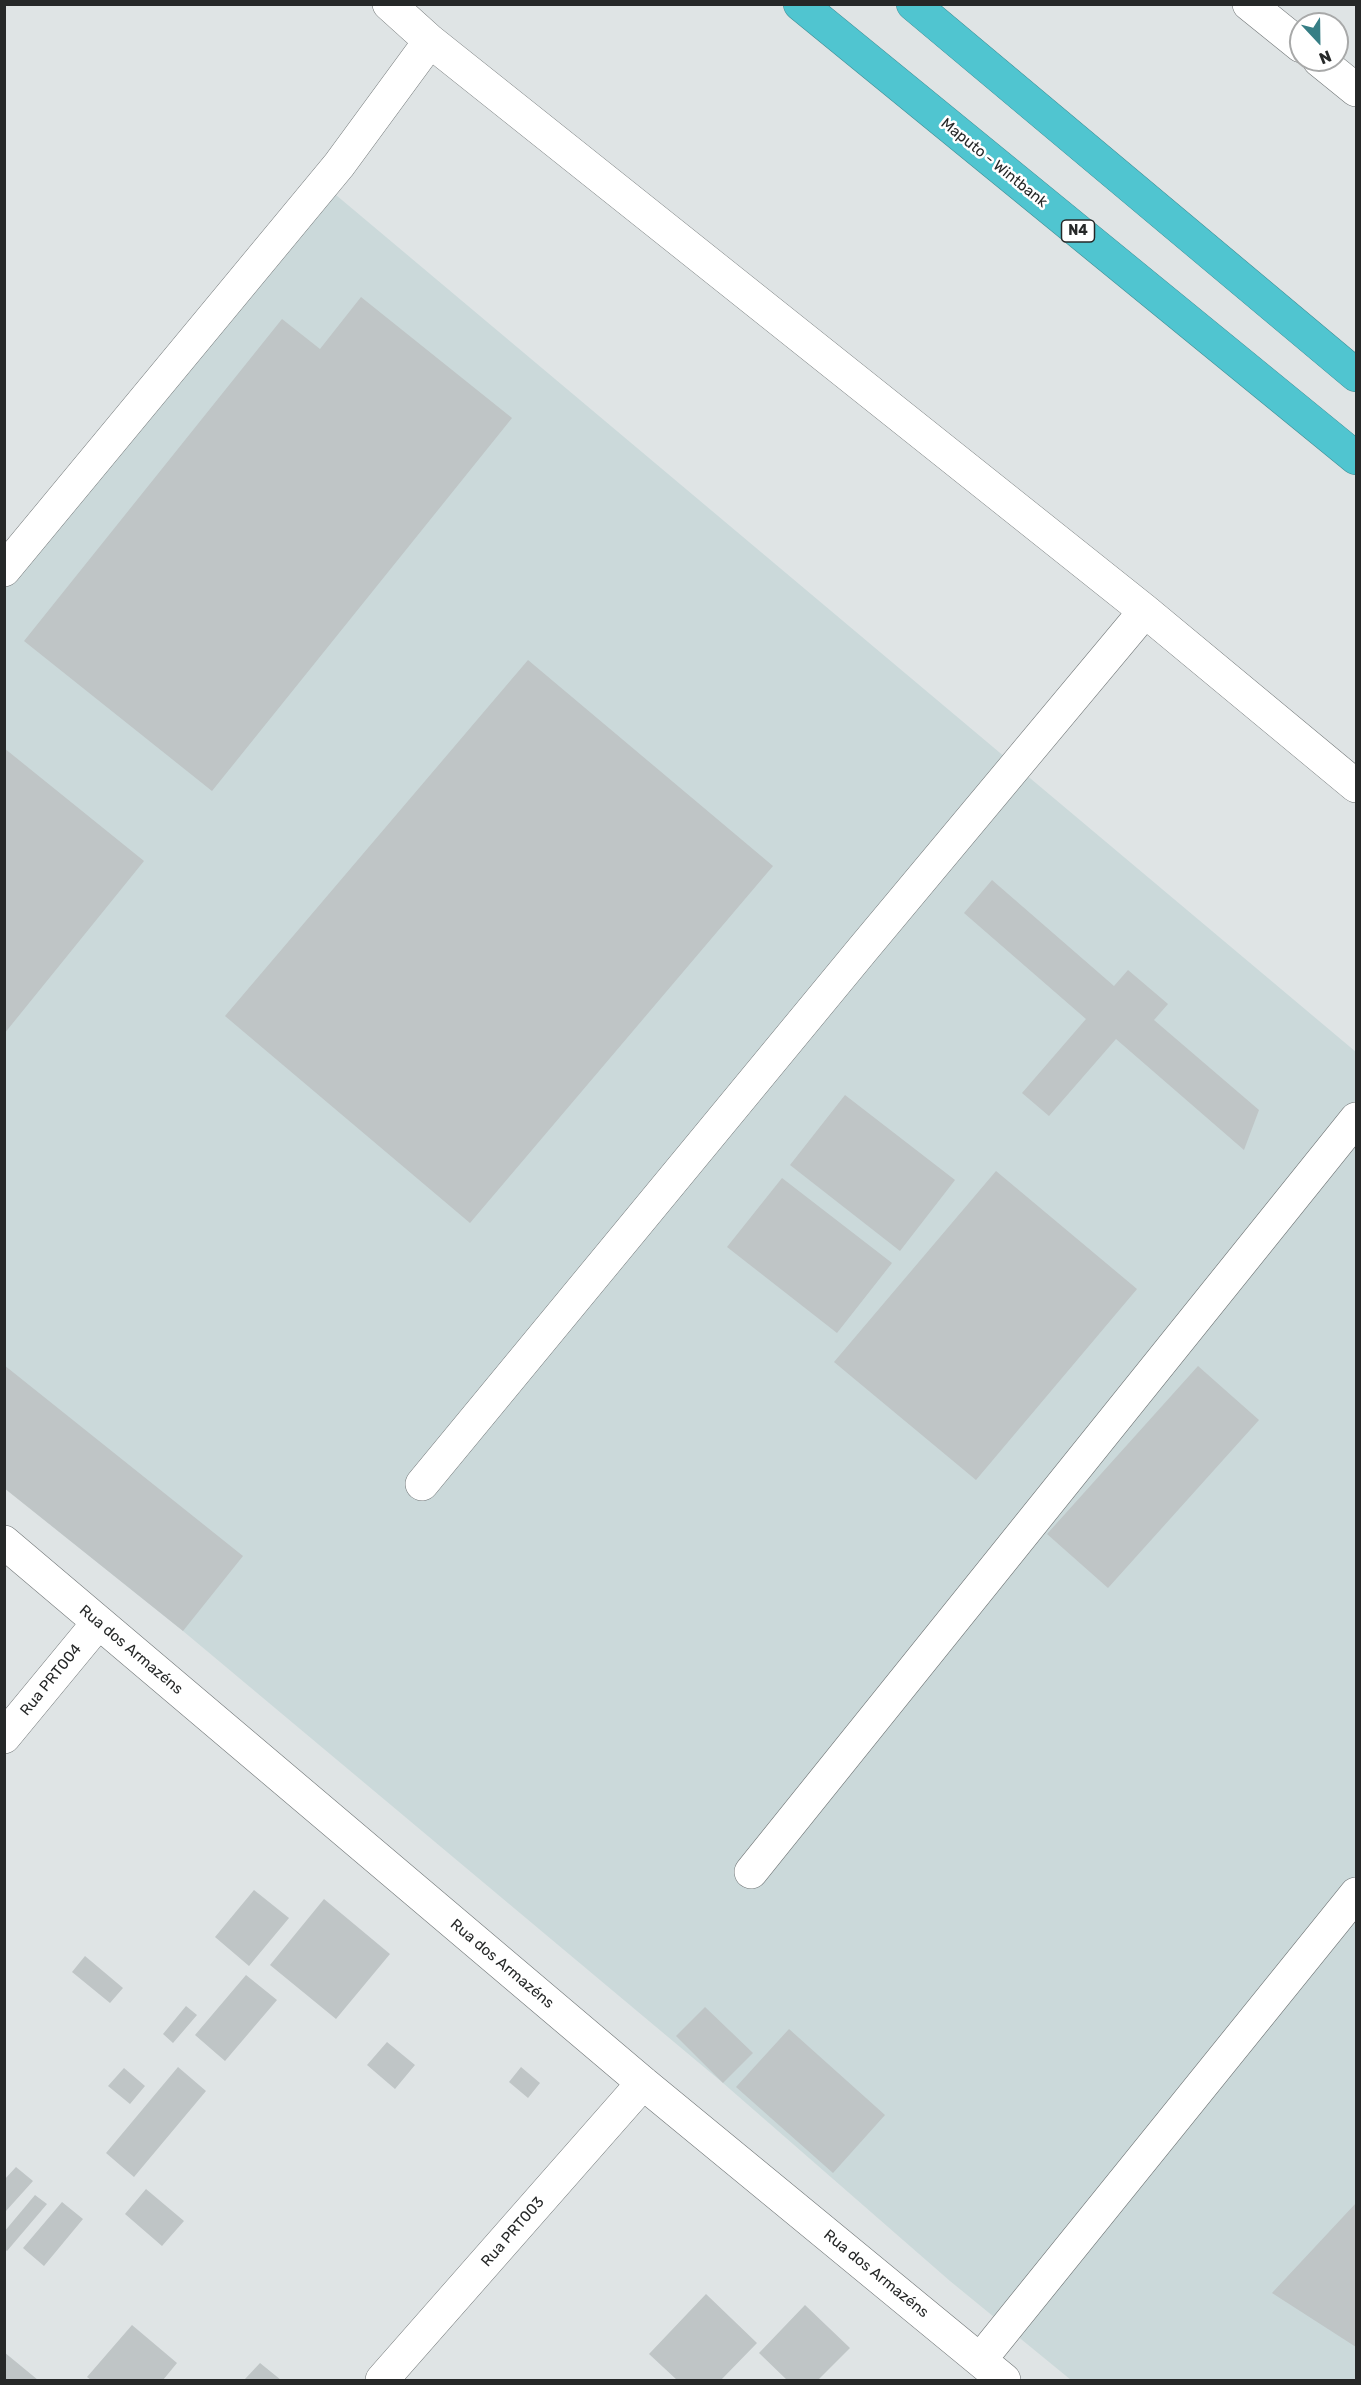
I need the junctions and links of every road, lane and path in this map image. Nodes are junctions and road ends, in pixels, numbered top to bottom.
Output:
1 (389, 4) edge
2 (800, 4) edge
3 (913, 4) edge
4 (1249, 4) edge
5 (1289, 36) edge
6 (430, 41) junction
7 (1334, 72) edge
8 (1356, 90) edge
9 (1356, 375) edge
10 (1356, 458) edge
11 (4, 570) edge
12 (1145, 610) junction
13 (1356, 786) edge
14 (1356, 1119) edge
15 (423, 1484) dead end
16 (4, 1542) edge
17 (98, 1623) junction
18 (4, 1737) edge
19 (751, 1872) dead end
20 (1356, 1894) edge
21 (643, 2083) junction
22 (992, 2370) edge
23 (382, 2380) edge

1 - 6 street
2 - 10 highway, Maputo - Wintbank / N4
3 - 9 highway
4 - 5 street
6 - 11 street
6 - 12 street
7 - 8 street
12 - 13 street
12 - 15 street
14 - 19 street
16 - 17 street, Rua dos Armazéns
17 - 18 street, Rua PRT004
17 - 21 street, Rua dos Armazéns
20 - 22 street
21 - 22 street, Rua dos Armazéns
21 - 23 street, Rua PRT003

